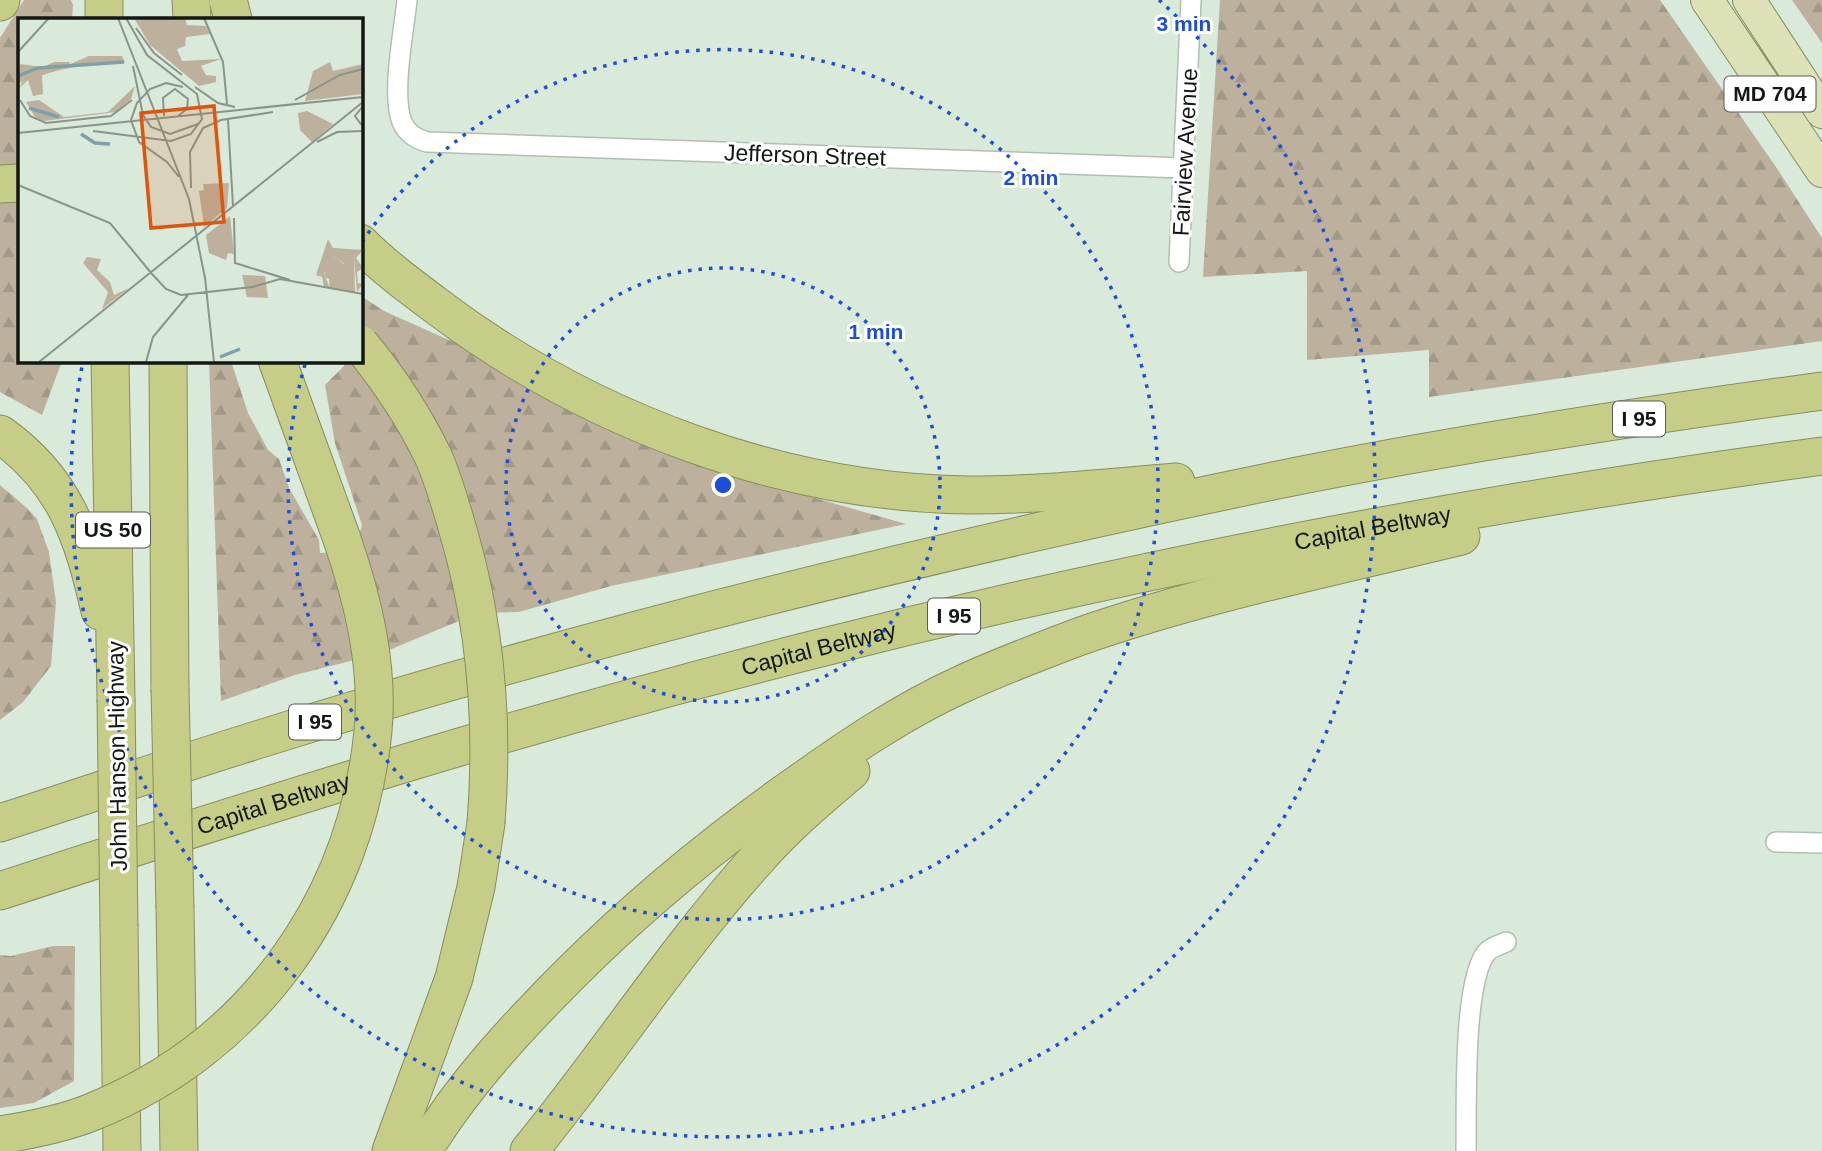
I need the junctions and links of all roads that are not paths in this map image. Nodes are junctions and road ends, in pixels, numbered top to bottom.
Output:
1 (104, 0) edge
2 (166, 0) edge
3 (191, 0) edge
4 (228, 0) edge
5 (407, 0) edge
6 (1191, 0) edge
7 (1750, 1) edge
8 (1709, 6) edge
9 (104, 18) edge
10 (166, 18) edge
11 (192, 18) edge
12 (233, 18) edge
13 (1822, 112) edge
14 (1184, 168) junction
15 (1822, 171) edge
16 (18, 183) edge
17 (0, 184) edge
18 (362, 245) edge
19 (1179, 262) dead end
20 (362, 347) edge
21 (110, 362) edge
22 (168, 362) edge
23 (277, 362) edge
24 (1822, 391) edge
25 (0, 434) edge
26 (1822, 456) edge
27 (1779, 462) junction
28 (1278, 480) junction
29 (1080, 637) junction
30 (116, 699) junction
31 (104, 789) junction
32 (0, 805) edge
33 (0, 823) edge
34 (1776, 842) dead end
35 (1822, 843) edge
36 (0, 891) edge
37 (1506, 942) dead end
38 (0, 1135) edge
39 (122, 1151) edge
40 (179, 1151) edge
41 (391, 1151) edge
42 (423, 1151) edge
43 (529, 1151) edge
44 (1466, 1151) edge

1 - 9 highway
2 - 10 highway
3 - 11 highway
4 - 12 highway
5 - 14 street, Jefferson Street
6 - 14 street, Fairview Avenue
7 - 13 main road, MD 704
8 - 15 main road, MD 704
14 - 19 street, Fairview Avenue
16 - 17 highway
18 - 28 highway
20 - 41 highway, bridge
21 - 30 highway, John Hanson Highway / US 50
22 - 40 highway, US 50, bridge
23 - 38 highway, bridge
24 - 28 highway, I 95
25 - 30 highway
26 - 27 highway, Capital Beltway / I 95
27 - 29 highway
27 - 36 highway, Capital Beltway / I 95
28 - 31 highway, I 95
29 - 42 highway
29 - 43 highway
30 - 39 highway, John Hanson Highway / US 50, bridge
31 - 32 highway
31 - 33 highway, I 95
34 - 35 street
37 - 44 street

